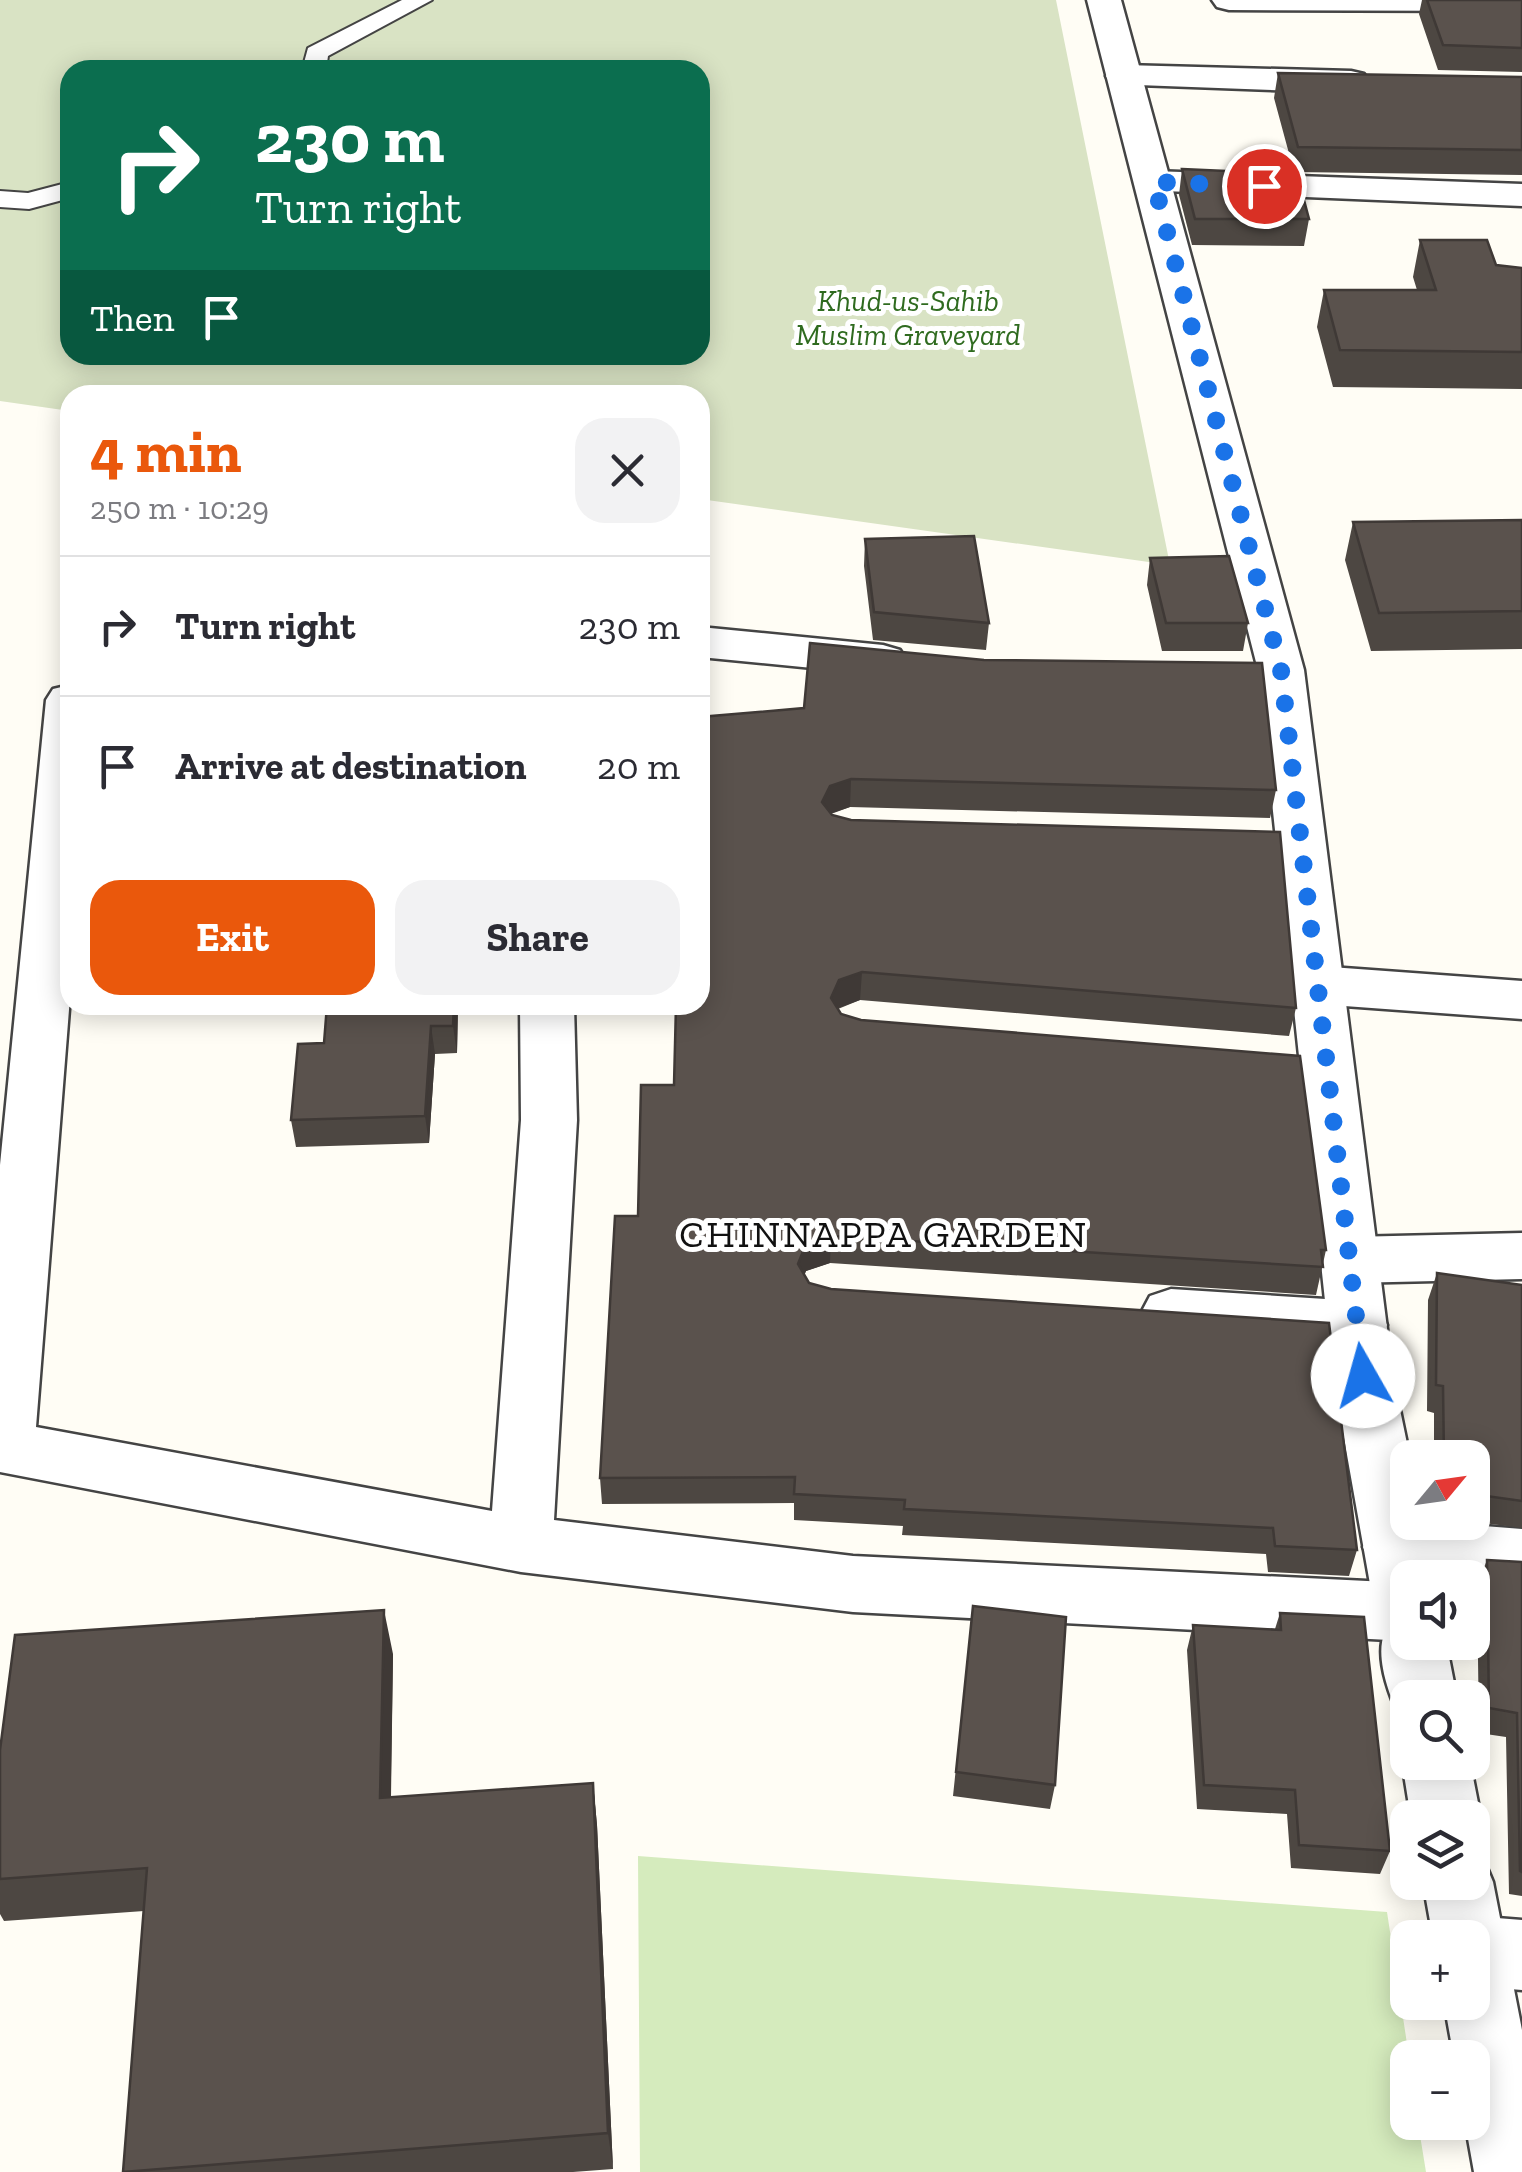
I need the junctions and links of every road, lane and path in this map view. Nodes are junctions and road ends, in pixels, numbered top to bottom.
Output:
1 (420, 0) edge
2 (1104, 0) edge
3 (1229, 0) edge
4 (1522, 2) edge
5 (315, 60) edge
6 (1124, 76) junction
7 (1382, 83) edge
8 (1154, 182) junction
9 (60, 193) edge
10 (1522, 195) edge
11 (0, 199) edge
12 (710, 643) edge
13 (926, 664) edge
14 (60, 810) edge
15 (1317, 985) junction
16 (1522, 1000) edge
17 (547, 1015) edge
18 (1268, 1058) edge
19 (1326, 1064) junction
20 (1522, 1256) edge
21 (1350, 1260) junction
22 (1123, 1310) edge
23 (1357, 1325) junction
24 (2, 1449) edge
25 (522, 1544) junction
26 (1395, 1547) junction
27 (1522, 1557) edge
28 (1398, 1560) edge
29 (1390, 1611) edge
30 (1490, 1954) edge
31 (1522, 1955) edge
32 (1484, 2020) edge
33 (1512, 2172) edge

1 - 5 lane
2 - 6 street
3 - 4 street
6 - 7 street
6 - 8 street
8 - 10 street
8 - 15 street
9 - 11 lane
12 - 13 street
14 - 24 street
15 - 16 street
15 - 19 street
17 - 25 street
18 - 19 street
19 - 21 street
20 - 21 street
21 - 23 street
22 - 23 street
23 - 26 street
24 - 25 street
25 - 29 street
26 - 27 street
26 - 28 street
30 - 31 street
32 - 33 street

